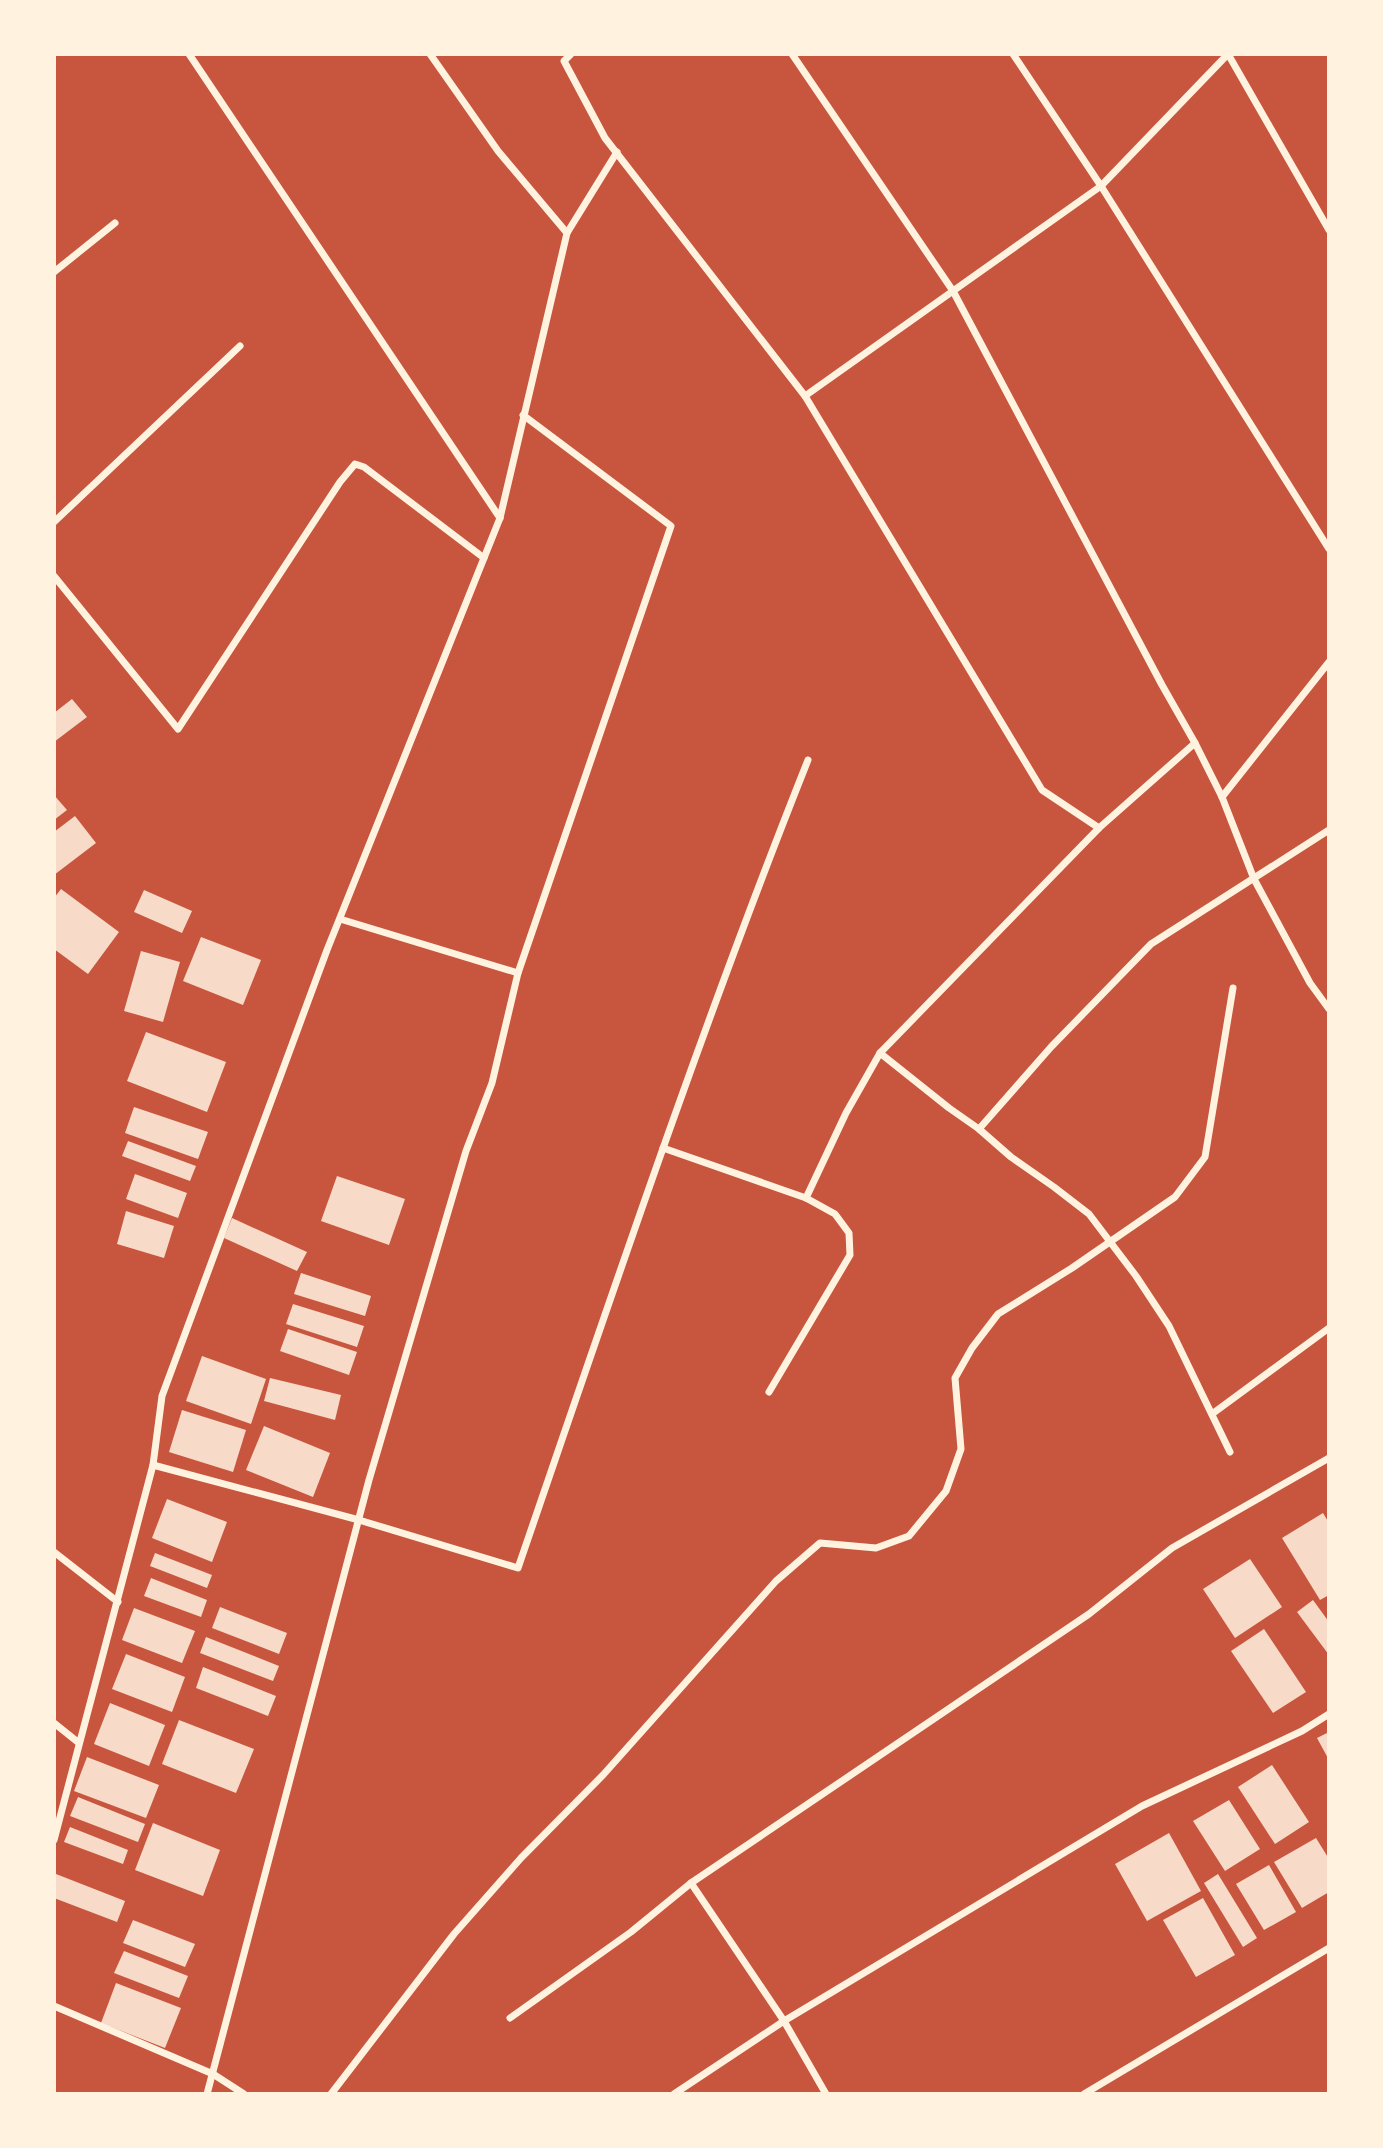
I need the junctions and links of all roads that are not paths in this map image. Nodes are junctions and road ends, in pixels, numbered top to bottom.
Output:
1 (190, 54) edge
2 (430, 54) edge
3 (570, 54) edge
4 (792, 54) edge
5 (1013, 54) edge
6 (1228, 54) edge
7 (617, 152) junction
8 (1101, 186) junction
9 (115, 223) dead end
10 (1329, 230) edge
11 (567, 233) junction
12 (54, 272) edge
13 (953, 291) junction
14 (240, 346) dead end
15 (805, 396) junction
16 (523, 415) junction
17 (500, 518) junction
18 (54, 522) edge
19 (1329, 549) edge
20 (484, 558) junction
21 (54, 576) edge
22 (1329, 662) edge
23 (1195, 743) junction
24 (808, 760) dead end
25 (1222, 797) junction
26 (1099, 828) junction
27 (1329, 831) edge
28 (1254, 878) junction
29 (340, 919) junction
30 (518, 973) junction
31 (1233, 988) dead end
32 (1329, 1009) edge
33 (880, 1053) junction
34 (979, 1129) junction
35 (663, 1148) junction
36 (806, 1198) junction
37 (1110, 1242) junction
38 (1329, 1328) edge
39 (769, 1392) dead end
40 (1212, 1414) junction
41 (1230, 1452) dead end
42 (1329, 1458) edge
43 (153, 1465) junction
44 (359, 1520) junction
45 (54, 1552) edge
46 (118, 1602) junction
47 (1329, 1714) edge
48 (54, 1723) edge
49 (79, 1743) junction
50 (54, 1840) edge
51 (691, 1883) junction
52 (1329, 1948) edge
53 (54, 2006) edge
54 (510, 2018) dead end
55 (784, 2021) junction
56 (213, 2074) junction
57 (207, 2094) edge
58 (244, 2094) edge
59 (331, 2094) edge
60 (674, 2094) edge
61 (826, 2094) edge
62 (1084, 2094) edge

1 - 17 street
2 - 11 street
3 - 7 street
4 - 13 street
5 - 8 street
6 - 8 street
6 - 10 street
7 - 11 street
7 - 15 street
8 - 13 street
8 - 19 street
9 - 12 street
11 - 16 street
13 - 15 street
13 - 23 street
14 - 18 street
15 - 26 street
16 - 17 street
16 - 30 street
17 - 20 street
20 - 21 street
20 - 29 street
22 - 25 street
23 - 25 street
23 - 26 street
24 - 35 street
25 - 28 street
26 - 33 street
27 - 28 street
28 - 32 street
28 - 34 street
29 - 30 street
29 - 43 street
30 - 44 street
31 - 37 street
33 - 34 street
33 - 36 street
34 - 37 street
35 - 36 street
35 - 44 street
36 - 39 street
37 - 40 street
37 - 59 street
38 - 40 street
40 - 41 street
42 - 51 street
43 - 44 street
43 - 46 street
44 - 56 street
45 - 46 street
46 - 49 street
47 - 55 street
48 - 49 street
49 - 50 street
51 - 54 street
51 - 55 street
52 - 62 street
53 - 56 street
55 - 60 street
55 - 61 street
56 - 57 street
56 - 58 street

